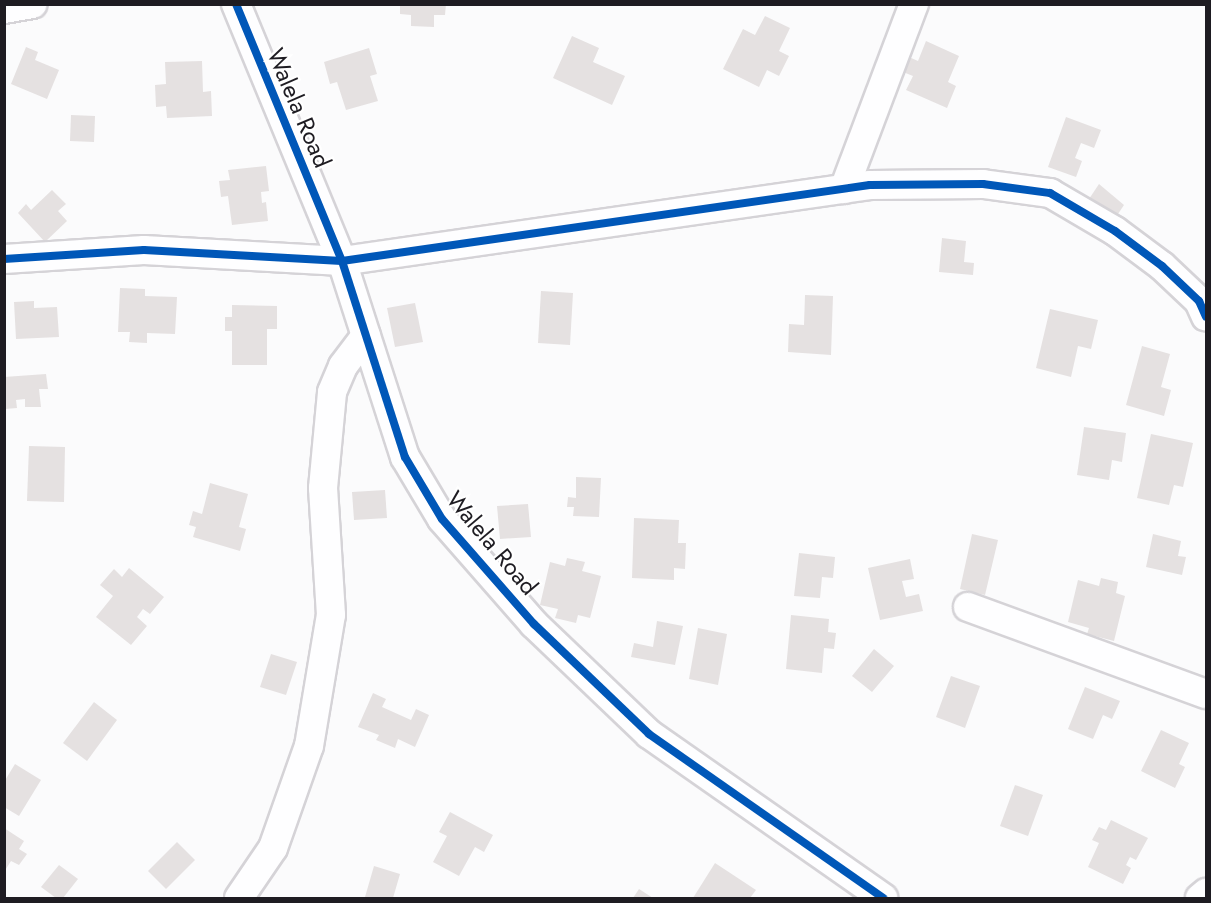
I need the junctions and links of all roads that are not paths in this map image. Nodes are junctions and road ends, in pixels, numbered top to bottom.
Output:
1 (33, 4) edge
2 (236, 4) edge
3 (914, 4) edge
4 (4, 9) edge
5 (844, 189) junction
6 (4, 259) edge
7 (342, 261) junction
8 (1206, 317) edge
9 (366, 336) junction
10 (968, 607) dead end
11 (1206, 694) edge
12 (1206, 893) edge
13 (239, 898) edge
14 (883, 898) edge
15 (1200, 898) edge

1 - 4 street
2 - 7 street, Walela Road
3 - 5 street
5 - 7 street
5 - 8 street
6 - 7 street
7 - 9 street, Walela Road
9 - 13 street
9 - 14 street, Walela Road
10 - 11 street
12 - 15 street

